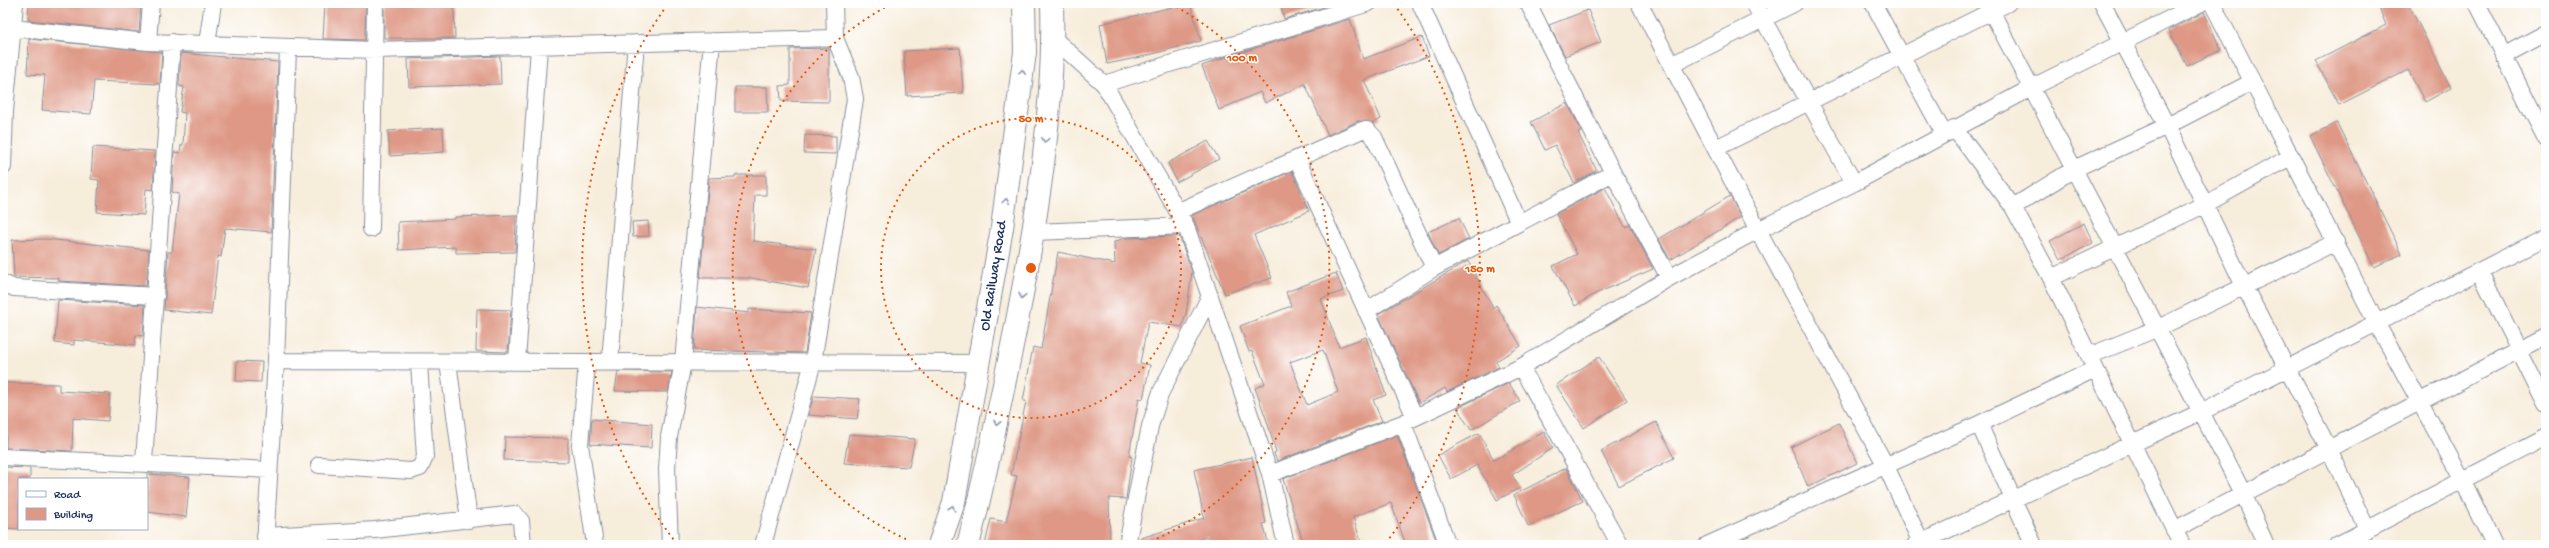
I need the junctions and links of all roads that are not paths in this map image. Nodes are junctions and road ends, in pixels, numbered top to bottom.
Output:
1 (15, 3) edge
2 (151, 3) edge
3 (213, 3) edge
4 (375, 3) edge
5 (834, 3) edge
6 (1024, 3) edge
7 (1052, 3) edge
8 (1369, 3) edge
9 (1420, 3) edge
10 (1528, 3) edge
11 (1639, 3) edge
12 (1754, 3) edge
13 (1795, 3) edge
14 (1873, 3) edge
15 (2008, 3) edge
16 (2102, 3) edge
17 (2201, 3) edge
18 (2212, 3) edge
19 (2477, 3) edge
20 (1990, 7) edge
21 (1332, 8) edge
22 (1763, 20) junction
23 (12, 28) junction
24 (2546, 33) edge
25 (835, 38) junction
26 (1053, 38) junction
27 (712, 41) junction
28 (148, 42) junction
29 (172, 42) junction
30 (2122, 42) junction
31 (636, 43) junction
32 (207, 44) junction
33 (539, 47) junction
34 (288, 49) junction
35 (374, 50) junction
36 (1902, 56) junction
37 (2503, 56) junction
38 (1671, 65) junction
39 (2252, 82) junction
40 (1104, 84) junction
41 (2031, 88) junction
42 (1808, 102) junction
43 (4, 111) edge
44 (2167, 126) junction
45 (1949, 131) junction
46 (2546, 137) edge
47 (1716, 148) junction
48 (2290, 157) junction
49 (1297, 159) junction
50 (3, 167) edge
51 (2074, 169) junction
52 (1613, 174) junction
53 (1854, 183) junction
54 (2204, 205) junction
55 (2013, 207) junction
56 (1179, 211) junction
57 (1519, 223) junction
58 (1186, 226) junction
59 (371, 229) dead end
60 (1758, 230) junction
61 (1034, 232) junction
62 (2546, 237) edge
63 (2336, 242) junction
64 (2116, 247) junction
65 (1434, 268) junction
66 (2480, 272) junction
67 (1669, 278) junction
68 (2051, 278) junction
69 (3, 283) edge
70 (2244, 286) junction
71 (156, 296) junction
72 (1210, 296) junction
73 (1366, 311) junction
74 (2377, 324) junction
75 (2156, 329) junction
76 (2546, 336) edge
77 (2519, 348) junction
78 (276, 361) junction
79 (517, 361) junction
80 (610, 361) junction
81 (448, 362) junction
82 (587, 362) junction
83 (683, 362) junction
84 (813, 362) junction
85 (980, 362) junction
86 (2092, 362) junction
87 (419, 363) junction
88 (2286, 367) junction
89 (1521, 368) junction
90 (2419, 402) junction
91 (2546, 404) edge
92 (2201, 412) junction
93 (1409, 420) junction
94 (1979, 424) junction
95 (2546, 437) edge
96 (2133, 444) junction
97 (2330, 449) junction
98 (3, 456) edge
99 (144, 462) junction
100 (319, 465) dead end
101 (1886, 466) junction
102 (269, 470) junction
103 (1270, 474) junction
104 (2462, 479) junction
105 (2243, 493) junction
106 (2013, 499) junction
107 (469, 520) junction
108 (2367, 529) junction
109 (2174, 530) junction
110 (265, 540) edge
111 (1919, 544) edge
112 (523, 545) edge
113 (594, 545) edge
114 (670, 545) edge
115 (763, 545) edge
116 (940, 545) edge
117 (968, 545) edge
118 (1127, 545) edge
119 (1286, 545) edge
120 (1448, 545) edge
121 (1620, 545) edge
122 (1707, 545) edge
123 (2034, 545) edge
124 (2182, 545) edge
125 (2266, 545) edge
126 (2337, 545) edge
127 (2494, 545) edge

1 - 23 street
2 - 28 street
3 - 32 street
4 - 35 street
5 - 25 street
85 -> 6 main road, Old Railway Road
7 - 26 main road, Old Railway Road
8 - 21 street
9 - 57 street
10 - 52 street
11 - 38 street
12 - 22 street
13 - 22 street
14 - 36 street
15 - 20 street
16 - 30 street
17 - 30 street
18 - 39 street
19 - 37 street
20 - 36 street
20 - 41 street
21 - 40 street
22 - 38 street
22 - 42 street
23 - 28 street
23 - 43 street
24 - 37 street
25 - 27 street
25 - 84 street
26 - 40 street
26 -> 61 main road, Old Railway Road
27 - 31 street
27 - 83 street
28 - 29 street
29 - 32 street
29 - 71 street
30 - 41 street
30 - 44 street
31 - 33 street
31 - 80 street
32 - 34 street
33 - 35 street
33 - 79 street
34 - 35 street
34 - 78 street
35 - 59 street
36 - 42 street
36 - 45 street
37 - 46 street
38 - 47 street
39 - 44 street
39 - 48 street
40 - 56 street
41 - 45 street
41 - 51 street
42 - 47 street
42 - 53 street
43 - 50 street
44 - 51 street
44 - 54 street
45 - 53 street
45 - 55 street
47 - 60 street
48 - 54 street
48 - 63 street
49 - 56 street
49 - 65 street
49 - 73 street
51 - 55 street
51 - 64 street
52 - 57 street
52 - 67 street
53 - 60 street
54 - 64 street
54 - 70 street
55 - 68 street
56 - 58 street
57 - 65 street
58 - 61 street
58 - 72 street
60 - 67 street
60 - 101 street
61 -> 117 main road, Old Railway Road
62 - 66 street
63 - 70 street
63 - 74 street
64 - 68 street
64 - 75 street
65 - 73 street
66 - 74 street
66 - 77 street
67 - 89 street
68 - 86 street
69 - 71 street
70 - 75 street
70 - 88 street
71 - 99 street
72 - 103 street
72 - 118 street
73 - 93 street
74 - 88 street
74 - 90 street
75 - 86 street
75 - 92 street
76 - 77 street
77 - 90 street
77 - 91 street
78 - 87 street
78 - 102 street
79 - 81 street
79 - 82 street
80 - 82 street
80 - 83 street
81 - 87 street
81 - 107 street
82 - 113 street
83 - 84 street
83 - 114 street
84 - 85 street
84 - 115 street
116 -> 85 main road, Old Railway Road
86 - 94 street
86 - 96 street
87 - 100 street
88 - 92 street
88 - 97 street
89 - 93 street
89 - 121 street
90 - 97 street
90 - 104 street
92 - 96 street
92 - 105 street
93 - 103 street
93 - 120 street
94 - 101 street
94 - 106 street
95 - 104 street
96 - 106 street
96 - 109 street
97 - 105 street
97 - 108 street
98 - 99 street
99 - 102 street
101 - 111 street
101 - 122 street
102 - 110 street
103 - 119 street
104 - 108 street
104 - 127 street
105 - 109 street
105 - 125 street
106 - 111 street
106 - 123 street
107 - 110 street
107 - 112 street
108 - 126 street
109 - 124 street

